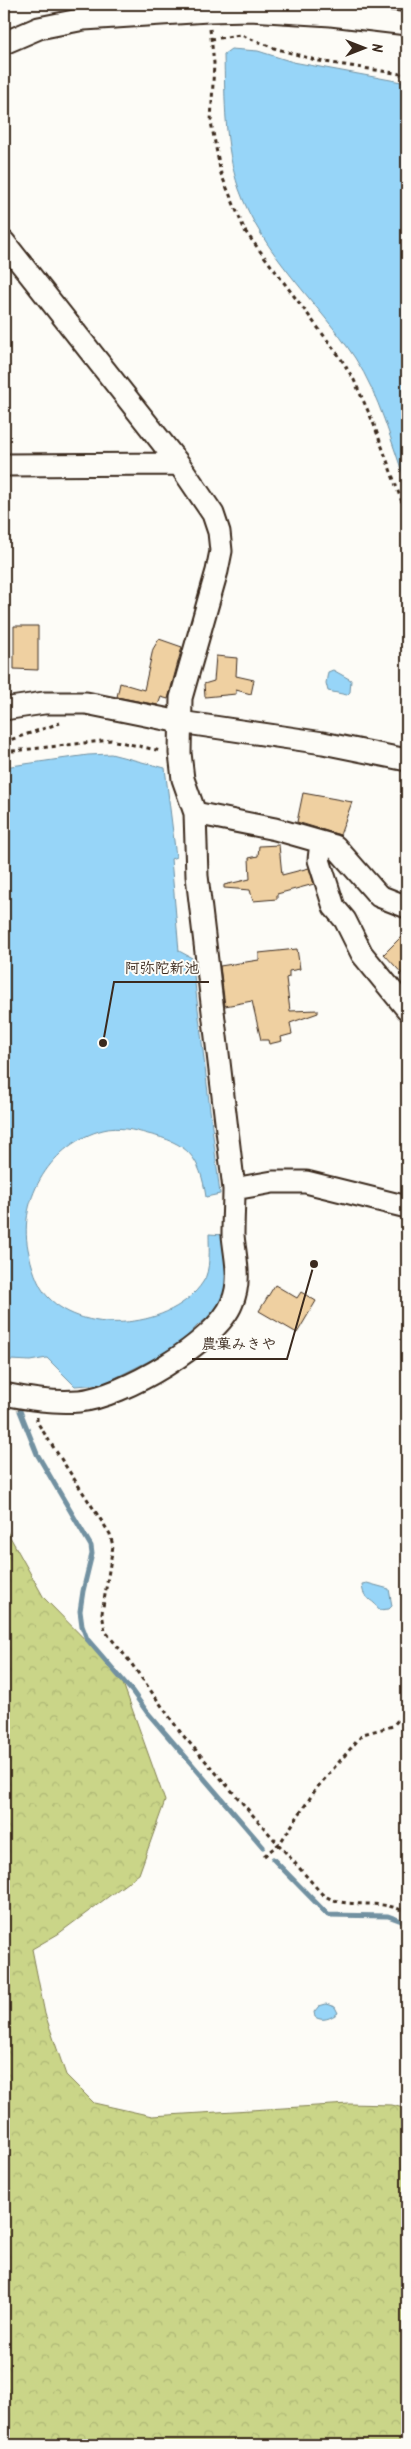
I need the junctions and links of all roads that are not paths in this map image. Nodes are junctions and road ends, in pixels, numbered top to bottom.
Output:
1 (407, 24) edge
2 (4, 43) edge
3 (4, 242) edge
4 (179, 464) junction
5 (4, 465) edge
6 (4, 709) edge
7 (180, 722) junction
8 (407, 760) edge
9 (195, 813) junction
10 (321, 842) junction
11 (407, 907) edge
12 (407, 1009) edge
13 (234, 1189) junction
14 (407, 1207) edge
15 (4, 1394) edge

1 - 2 street
3 - 4 street
4 - 5 street
4 - 7 street
6 - 7 street
7 - 8 street
7 - 9 street
9 - 10 street
9 - 13 street
10 - 11 street
10 - 12 street
13 - 14 street
13 - 15 street

